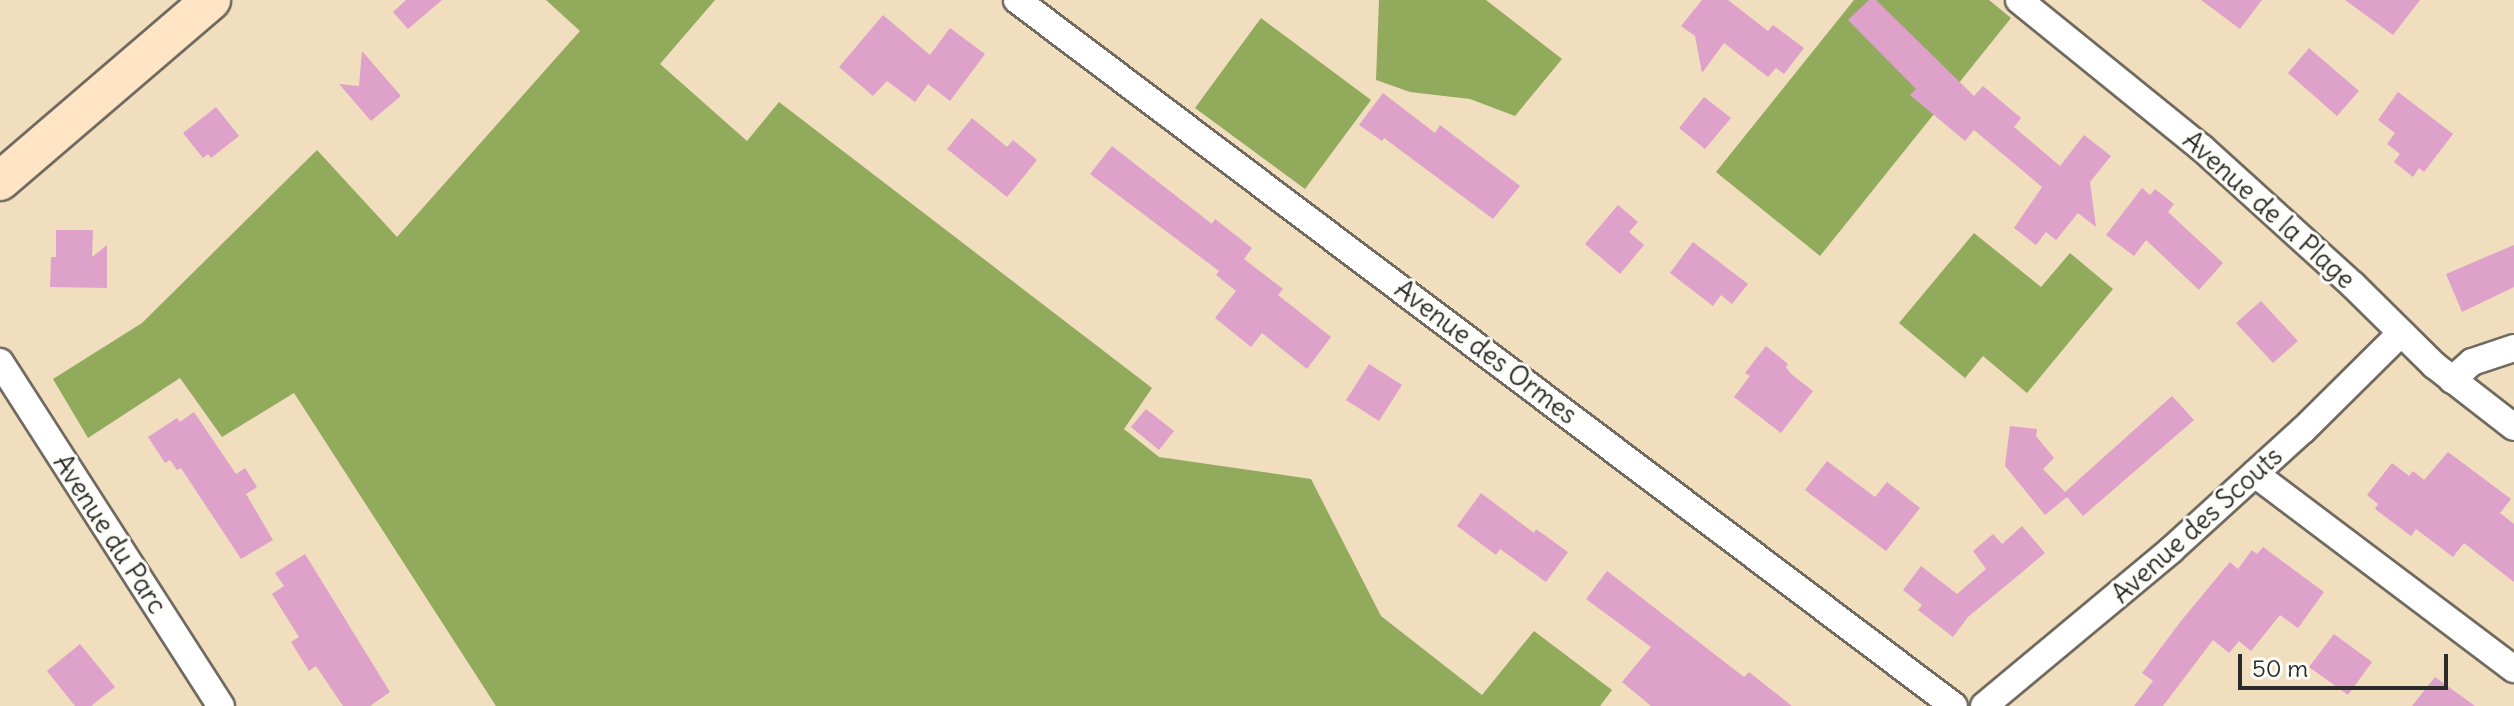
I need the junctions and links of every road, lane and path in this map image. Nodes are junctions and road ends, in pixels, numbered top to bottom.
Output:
1 (211, 0) edge
2 (1017, 0) edge
3 (2019, 0) edge
4 (0, 181) edge
5 (2401, 333) junction
6 (2514, 348) edge
7 (0, 362) edge
8 (2452, 380) junction
9 (2514, 427) edge
10 (2255, 474) junction
11 (2514, 669) edge
12 (221, 706) edge
13 (1954, 706) edge
14 (1984, 706) edge

1 - 4 street
2 - 13 street, Avenue des Ormes
3 - 5 street, Avenue de la Plage
5 - 8 street, Avenue de la Plage
5 - 10 street, Avenue des Scouts
6 - 8 street
7 - 12 street, Avenue du Parc
8 - 9 street, Avenue de la Plage
10 - 11 street
10 - 14 street, Avenue des Scouts

